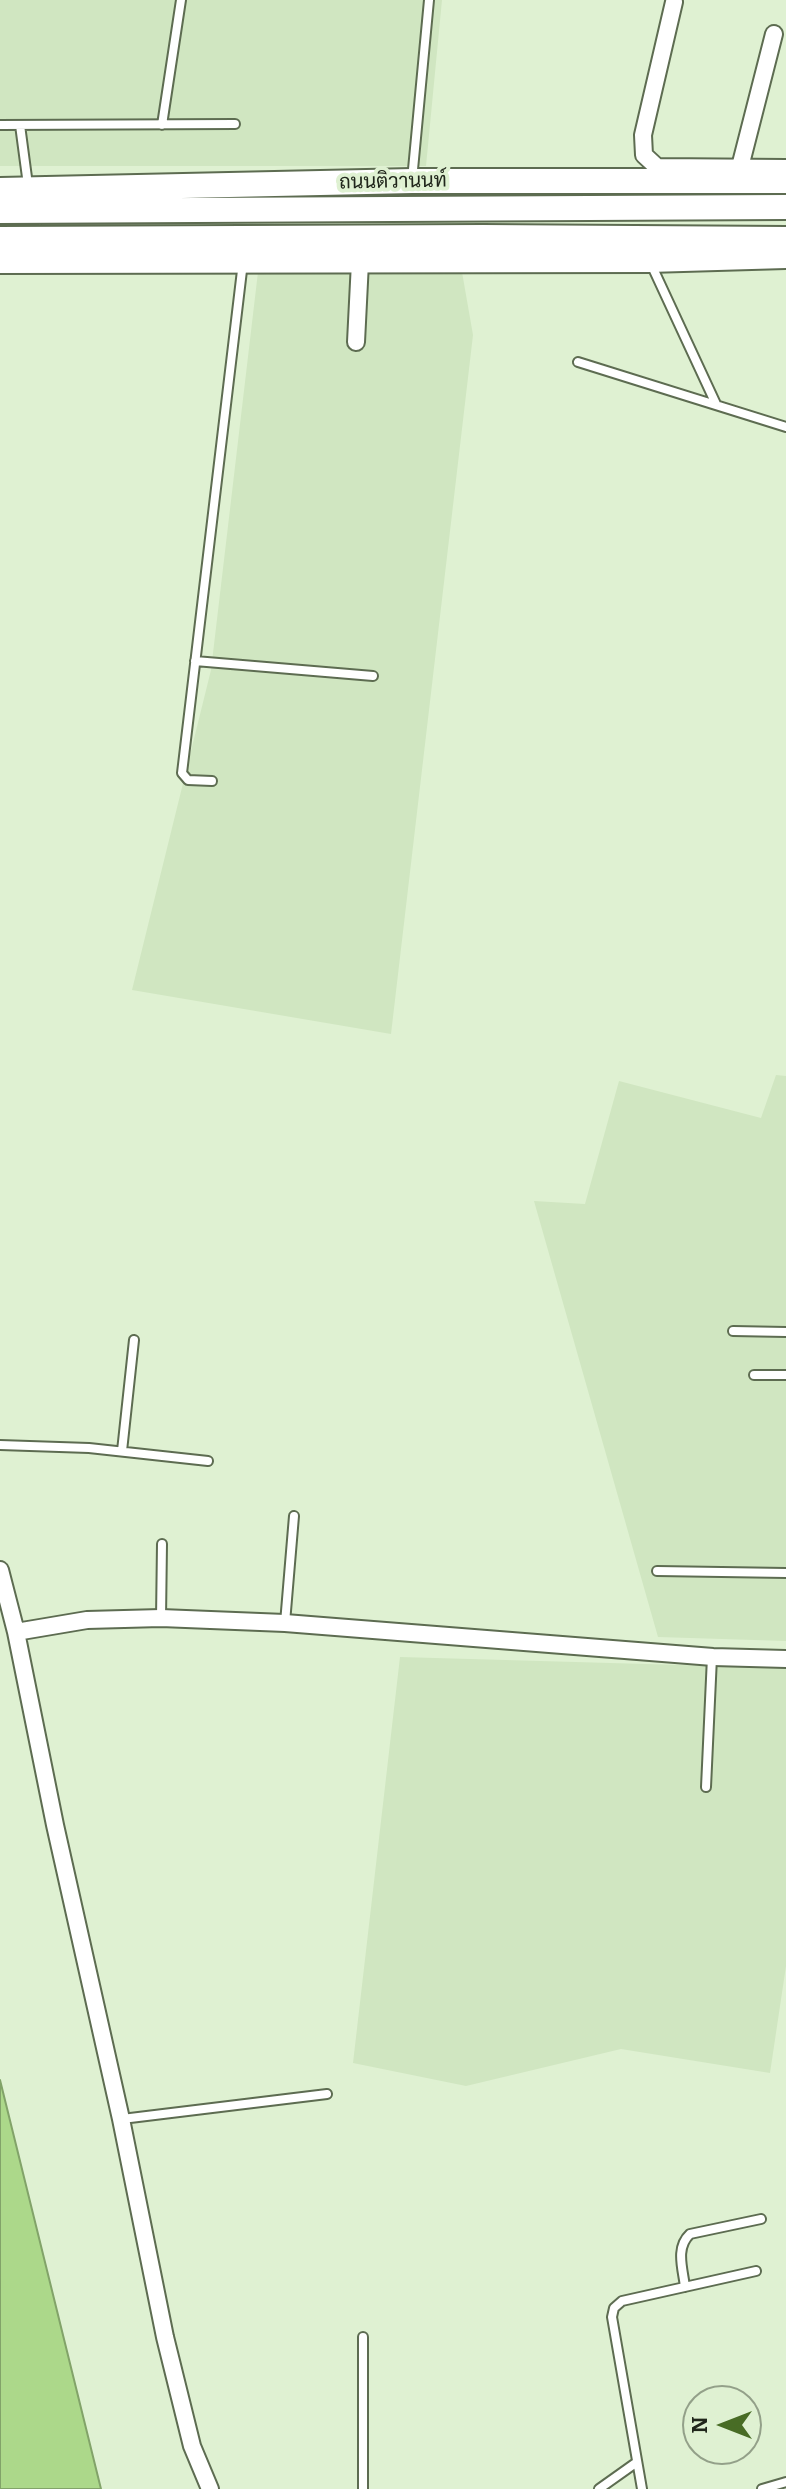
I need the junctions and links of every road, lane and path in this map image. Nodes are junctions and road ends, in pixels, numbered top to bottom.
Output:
1 (181, 0) edge
2 (429, 0) edge
3 (674, 2) dead end
4 (774, 34) dead end
5 (235, 124) dead end
6 (0, 125) edge
7 (20, 125) junction
8 (162, 125) junction
9 (740, 167) junction
10 (786, 168) edge
11 (412, 181) junction
12 (786, 181) edge
13 (0, 190) edge
14 (28, 190) junction
15 (786, 207) edge
16 (0, 211) edge
17 (0, 239) edge
18 (786, 239) edge
19 (786, 256) edge
20 (649, 260) junction
21 (0, 261) edge
22 (243, 262) junction
23 (360, 262) junction
24 (356, 342) dead end
25 (578, 362) dead end
26 (716, 404) junction
27 (786, 427) edge
28 (195, 661) junction
29 (373, 676) dead end
30 (212, 781) dead end
31 (733, 1331) dead end
32 (786, 1332) edge
33 (134, 1340) dead end
34 (754, 1375) dead end
35 (786, 1375) edge
36 (0, 1445) edge
37 (122, 1451) junction
38 (208, 1461) dead end
39 (294, 1516) dead end
40 (162, 1544) dead end
41 (0, 1570) edge
42 (657, 1571) dead end
43 (786, 1573) edge
44 (161, 1618) junction
45 (285, 1623) junction
46 (16, 1632) junction
47 (713, 1657) junction
48 (786, 1659) edge
49 (706, 1787) dead end
50 (327, 2094) dead end
51 (121, 2119) junction
52 (761, 2219) dead end
53 (756, 2271) dead end
54 (685, 2287) junction
55 (363, 2337) dead end
56 (637, 2462) junction
57 (786, 2482) edge
58 (210, 2489) edge
59 (363, 2489) edge
60 (599, 2489) edge
61 (642, 2489) edge
62 (762, 2489) edge

1 - 8 lane
2 - 11 lane
3 - 9 street
4 - 9 street
5 - 8 lane
6 - 7 lane
7 - 8 lane
7 - 14 lane
9 - 10 street
11 - 12 main road, ถนนติวานนท์
11 - 14 main road, ถนนติวานนท์
13 - 14 main road, ถนนติวานนท์
15 - 16 main road, ถนนติวานนท์
17 - 18 main road
19 - 20 main road
20 - 23 main road
20 - 26 lane
21 - 22 main road
22 - 23 main road
22 - 28 lane
23 - 24 street
25 - 26 lane
26 - 27 lane
28 - 29 lane
28 - 30 lane
31 - 32 lane
33 - 37 lane
34 - 35 lane
36 - 37 lane
37 - 38 lane
39 - 45 lane
40 - 44 lane
41 - 46 street
42 - 43 lane
44 - 45 street
44 - 46 street
45 - 47 street
46 - 51 street
47 - 48 street
47 - 49 lane
50 - 51 lane
51 - 58 street
52 - 54 lane
53 - 54 lane
54 - 56 lane
55 - 59 lane
56 - 60 lane
56 - 61 lane
57 - 62 lane

